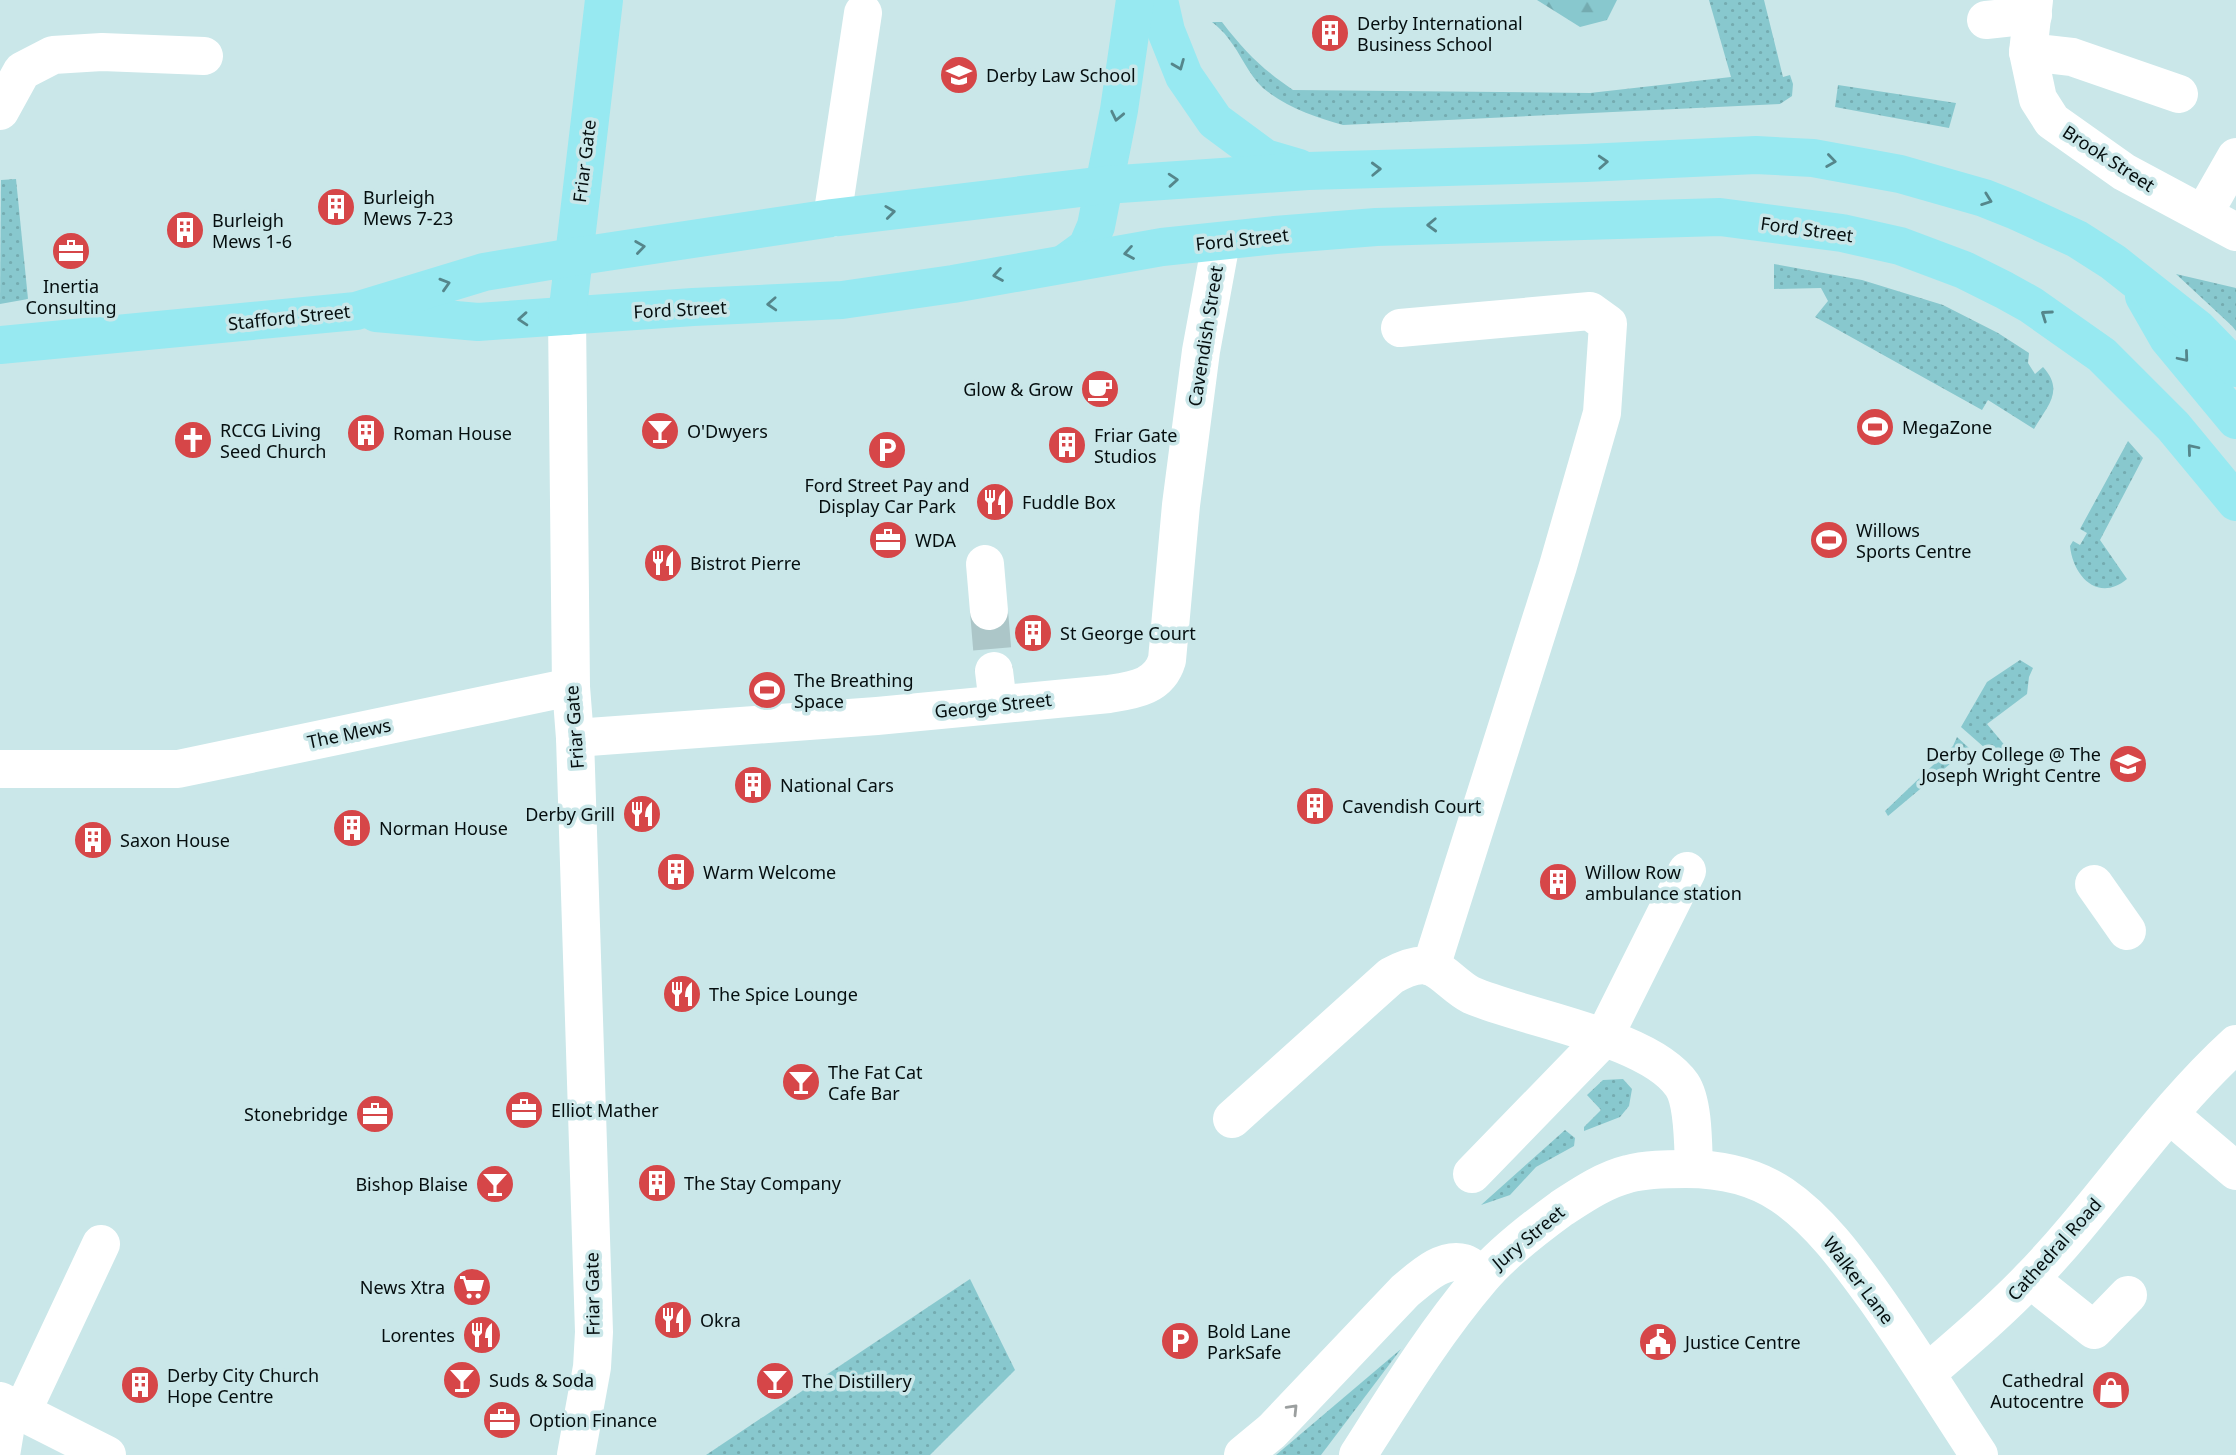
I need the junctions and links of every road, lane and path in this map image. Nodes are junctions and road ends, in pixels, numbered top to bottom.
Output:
1 (604, 0) edge
2 (1140, 0) edge
3 (2034, 7) edge
4 (863, 13) dead end
5 (1986, 20) dead end
6 (2028, 52) junction
7 (204, 56) dead end
8 (2179, 94) dead end
9 (0, 110) edge
10 (2236, 157) edge
11 (1308, 171) junction
12 (1105, 185) junction
13 (832, 218) junction
14 (2220, 223) edge
15 (1221, 242) junction
16 (573, 257) junction
17 (1065, 264) junction
18 (2134, 279) junction
19 (356, 312) junction
20 (567, 316) junction
21 (1400, 328) dead end
22 (0, 345) edge
23 (2236, 368) edge
24 (2236, 420) edge
25 (2236, 502) edge
26 (985, 564) dead end
27 (989, 611) tunnel mouth
28 (1157, 679) joint
29 (571, 687) junction
30 (576, 738) junction
31 (0, 769) edge
32 (1687, 871) dead end
33 (2094, 884) dead end
34 (2127, 931) dead end
35 (1431, 967) junction
36 (1603, 1038) junction
37 (2236, 1044) edge
38 (2170, 1115) junction
39 (1233, 1119) dead end
40 (1694, 1169) junction
41 (2236, 1171) edge
42 (1472, 1174) dead end
43 (1782, 1195) joint
44 (101, 1244) dead end
45 (1483, 1275) junction
46 (2030, 1279) junction
47 (2128, 1295) dead end
48 (1927, 1373) junction
49 (10, 1407) edge
50 (1, 1455) edge
51 (107, 1455) edge
52 (576, 1455) edge
53 (1243, 1455) edge
54 (1358, 1455) edge
55 (1979, 1455) edge

1 - 16 main road, Friar Gate
2 -> 11 main road
2 -> 12 main road
3 - 5 street
3 - 6 street, Brook Street
4 - 13 street
6 - 8 street
6 - 14 street, Brook Street
7 - 9 street
10 - 14 street
12 -> 11 main road
11 -> 18 main road
13 -> 12 main road
12 - 17 main road
16 -> 13 main road
15 -> 17 main road, Ford Street
25 -> 15 main road, Ford Street
15 - 28 street, Cavendish Street
19 -> 16 main road, Stafford Street
16 - 20 main road, Friar Gate
17 -> 20 main road, Ford Street
18 - 23 main road
18 -> 24 main road
20 -> 19 main road, Ford Street
19 - 22 main road, Stafford Street
20 - 29 street, Friar Gate
21 - 35 street
26 - 27 street
28 - 30 street, George Street
29 - 30 street, Friar Gate
29 - 31 street, The Mews
30 - 52 street, Friar Gate
32 - 36 street
33 - 34 street
35 - 36 street
35 - 39 street
36 - 40 street
36 - 42 street
37 - 38 street, Cathedral Road
38 - 41 street
38 - 46 street, Cathedral Road
40 - 43 street, Jury Street
40 - 45 street, Jury Street
43 - 48 street, Walker Lane
44 - 49 street
53 -> 45 street
45 - 54 street, Jury Street
46 - 47 street
46 - 48 street, Cathedral Road
48 - 55 street
49 - 50 street
49 - 51 street

